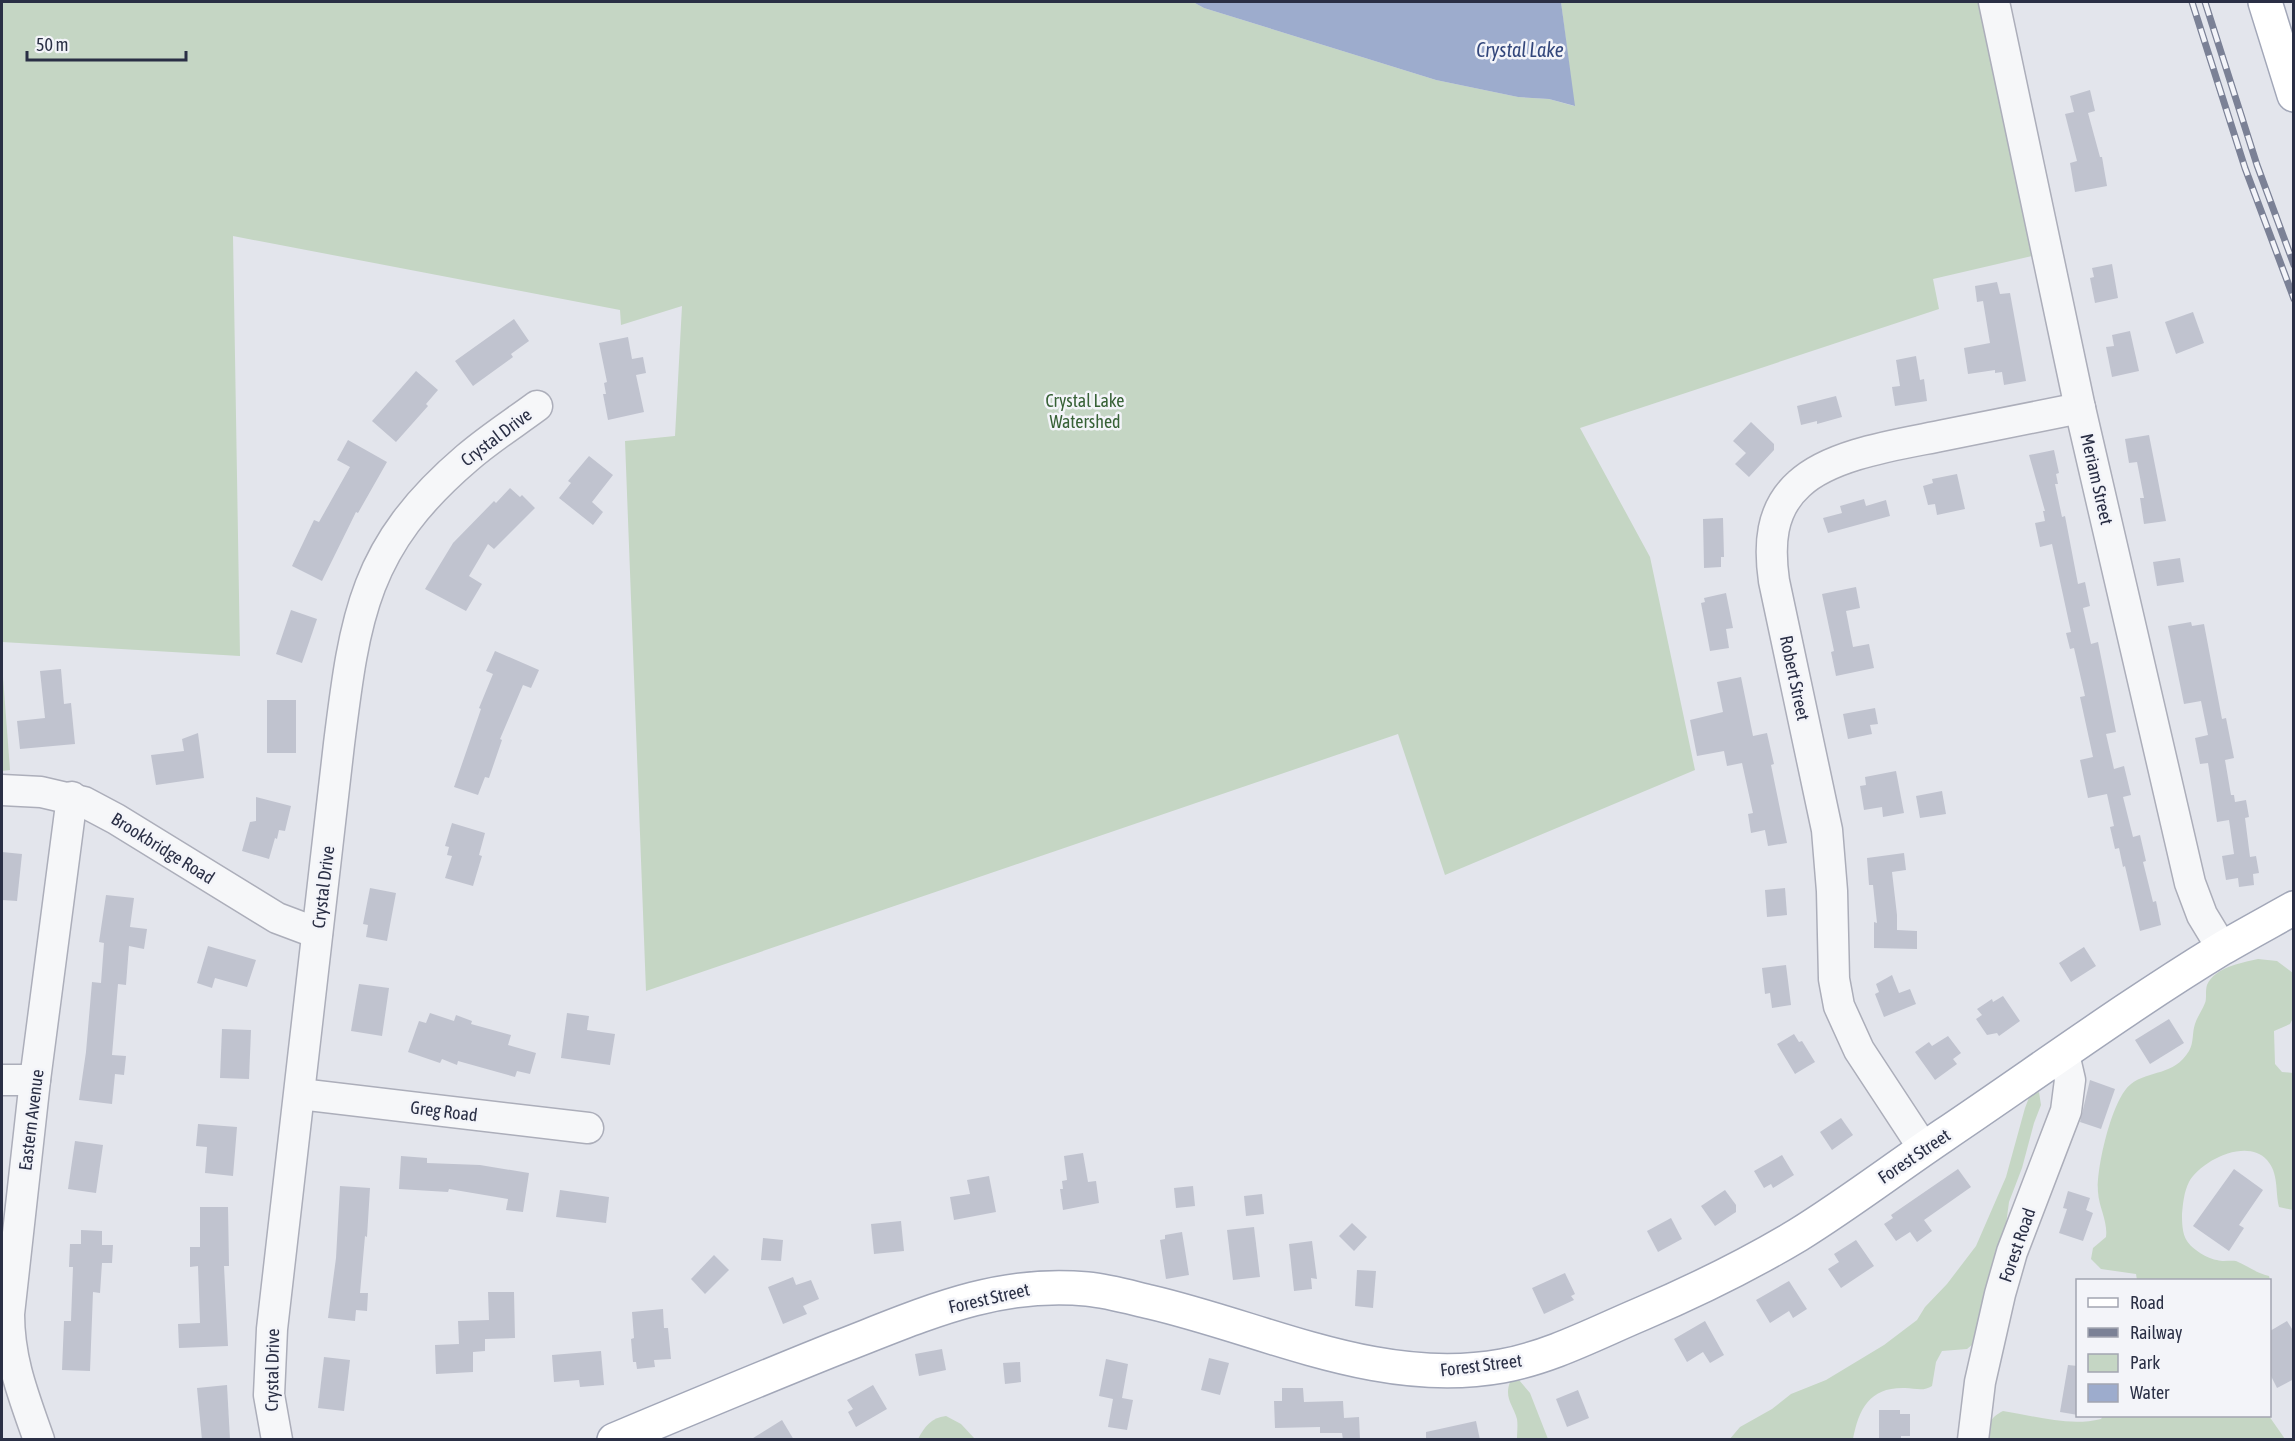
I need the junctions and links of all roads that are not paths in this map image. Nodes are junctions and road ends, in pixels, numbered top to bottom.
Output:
1 (1994, 2) edge
2 (2265, 2) edge
3 (2294, 95) edge
4 (537, 406) dead end
5 (2080, 408) junction
6 (2, 790) edge
7 (72, 798) junction
8 (2294, 908) edge
9 (317, 933) junction
10 (2222, 948) junction
11 (2064, 1054) junction
12 (2, 1080) edge
13 (35, 1080) junction
14 (300, 1094) junction
15 (588, 1128) dead end
16 (1924, 1149) junction
17 (615, 1439) edge
18 (39, 1440) edge
19 (277, 1440) edge
20 (1973, 1440) edge

1 - 5 street, Meriam Street
2 - 3 main road
4 - 9 street, Crystal Drive
5 - 10 street, Meriam Street
5 - 16 street, Robert Street
6 - 7 street, Brookbridge Road
7 - 9 street, Brookbridge Road
7 - 13 street, Eastern Avenue
8 - 10 main road, Forest Street
9 - 14 street, Crystal Drive
10 - 11 main road, Forest Street
11 - 16 main road, Forest Street
11 - 20 street, Forest Road
12 - 13 street
13 - 18 street, Eastern Avenue
14 - 15 street, Greg Road
14 - 19 street, Crystal Drive
16 - 17 main road, Forest Street

